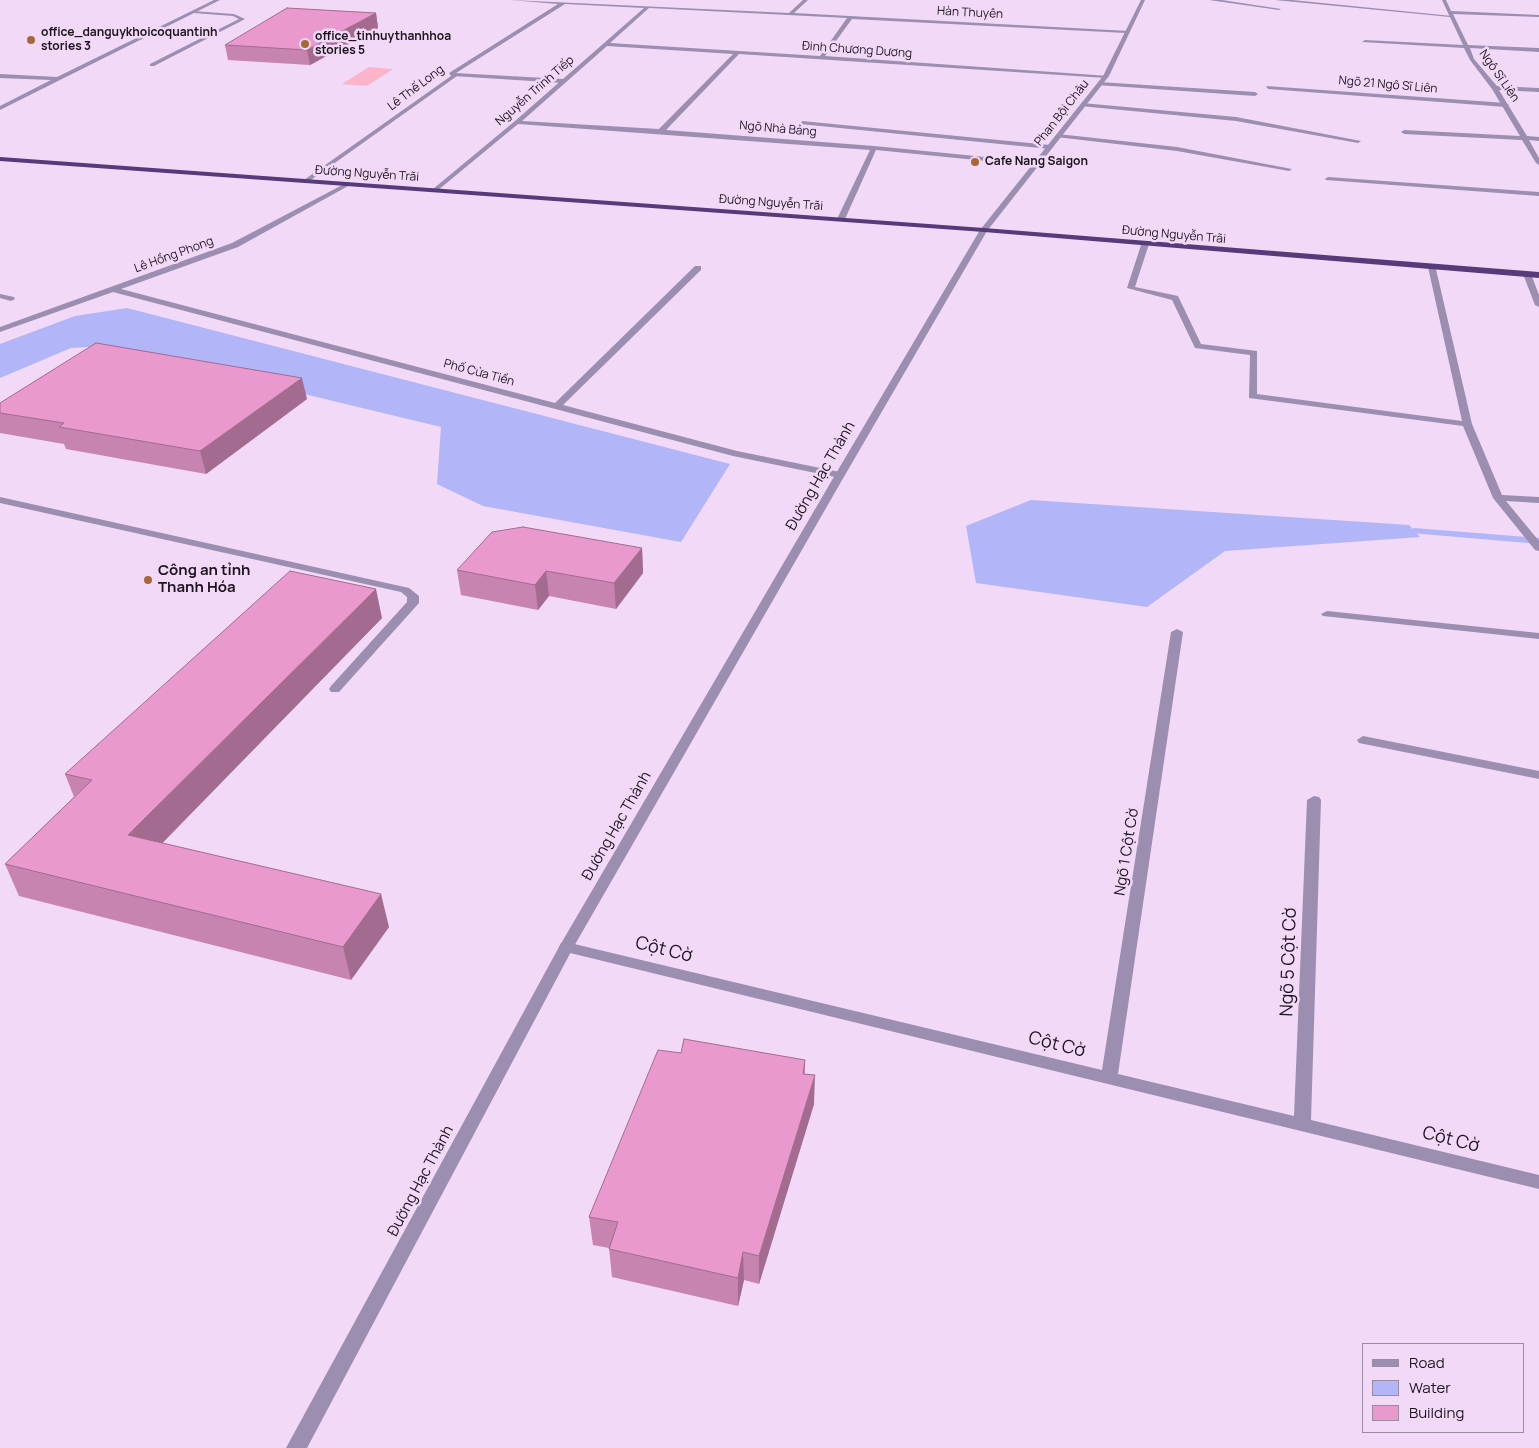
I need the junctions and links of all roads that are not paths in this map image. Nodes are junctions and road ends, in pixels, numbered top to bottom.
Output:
1 (218, 0) edge
2 (512, 0) edge
3 (625, 0) edge
4 (806, 0) edge
5 (1143, 0) edge
6 (1211, 0) edge
7 (1277, 0) edge
8 (1444, 0) edge
9 (1232, 1) edge
10 (563, 2) junction
11 (618, 5) junction
12 (648, 7) junction
13 (1279, 9) dead end
14 (194, 12) junction
15 (790, 14) junction
16 (1450, 14) junction
17 (1539, 16) edge
18 (851, 17) junction
19 (1126, 31) junction
20 (1365, 42) dead end
21 (607, 44) junction
22 (1465, 46) junction
23 (1539, 50) edge
24 (738, 52) junction
25 (822, 57) junction
26 (152, 65) dead end
27 (454, 75) junction
28 (0, 76) edge
29 (1106, 76) junction
30 (57, 79) junction
31 (563, 81) junction
32 (1099, 84) junction
33 (1268, 87) dead end
34 (1495, 88) junction
35 (1539, 90) edge
36 (1254, 94) dead end
37 (1082, 105) junction
38 (1506, 105) junction
39 (0, 108) edge
40 (517, 122) junction
41 (802, 123) dead end
42 (661, 131) junction
43 (1404, 132) dead end
44 (1058, 136) junction
45 (1525, 138) junction
46 (1539, 139) edge
47 (1358, 141) dead end
48 (1050, 146) junction
49 (874, 148) junction
50 (0, 159) edge
51 (1539, 163) edge
52 (1036, 164) junction
53 (1289, 169) dead end
54 (1328, 179) dead end
55 (306, 181) junction
56 (348, 184) junction
57 (435, 190) junction
58 (1539, 194) edge
59 (840, 220) junction
60 (984, 230) junction
61 (1145, 244) junction
62 (1432, 267) junction
63 (698, 268) dead end
64 (1527, 274) junction
65 (1539, 275) edge
66 (112, 289) junction
67 (0, 296) edge
68 (11, 299) dead end
69 (1539, 305) edge
70 (0, 330) edge
71 (557, 406) junction
72 (1467, 424) junction
73 (840, 475) junction
74 (1498, 498) junction
75 (0, 500) edge
76 (1539, 500) edge
77 (1539, 548) edge
78 (1327, 614) dead end
79 (1177, 632) dead end
80 (1539, 636) edge
81 (335, 689) dead end
82 (1363, 740) dead end
83 (1539, 775) edge
84 (1314, 800) dead end
85 (566, 947) junction
86 (1109, 1078) junction
87 (1302, 1125) junction
88 (1539, 1182) edge
89 (296, 1448) edge

1 - 14 street
2 - 10 street, Hàn Thuyên
3 - 11 street
4 - 15 street
5 - 19 street, Phan Bội Châu
6 - 9 street
7 - 16 street
8 - 16 street, Ngô Sĩ Liên
9 - 13 street
10 - 11 street, Hàn Thuyên
10 - 27 street, Lê Thế Long
11 - 12 street, Hàn Thuyên
12 - 15 street, Hàn Thuyên
12 - 21 street, Nguyễn Trinh Tiếp
14 - 26 street
14 - 30 street
15 - 18 street, Hàn Thuyên
16 - 17 street
16 - 22 street, Ngô Sĩ Liên
18 - 19 street, Hàn Thuyên
18 - 25 street
19 - 29 street, Phan Bội Châu
20 - 22 street
21 - 24 street, Đinh Chương Dương
21 - 31 street, Nguyễn Trinh Tiếp
22 - 23 street
22 - 34 street, Ngô Sĩ Liên
24 - 25 street, Đinh Chương Dương
24 - 42 street
25 - 29 street, Đinh Chương Dương
27 - 31 street
27 - 55 street, Lê Thế Long
28 - 30 street
29 - 32 street, Phan Bội Châu
30 - 39 street
31 - 40 street, Nguyễn Trinh Tiếp
32 - 36 street
32 - 37 street, Phan Bội Châu
33 - 38 street, Ngõ 21 Ngô Sĩ Liên
34 - 35 street
34 - 38 street, Ngô Sĩ Liên
37 - 44 street, Phan Bội Châu
37 - 47 street
38 - 45 street, Ngô Sĩ Liên
40 - 42 street, Ngõ Nhà Bảng
40 - 57 street, Nguyễn Trinh Tiếp
41 - 48 street
42 - 49 street, Ngõ Nhà Bảng
43 - 45 street
44 - 48 street, Phan Bội Châu
44 - 53 street
45 - 46 street
45 - 51 street, Ngô Sĩ Liên
48 - 52 street, Phan Bội Châu
49 - 52 street, Ngõ Nhà Bảng
49 - 59 street
50 - 55 highway, Đường Nguyễn Trãi
52 - 60 street, Phan Bội Châu
54 - 58 street
55 - 56 highway, Đường Nguyễn Trãi
56 - 57 highway, Đường Nguyễn Trãi
56 - 66 street, Lê Hồng Phong
57 - 59 highway, Đường Nguyễn Trãi
59 - 60 highway, Đường Nguyễn Trãi
60 - 61 highway, Đường Nguyễn Trãi
60 - 73 street, Đường Hạc Thành
61 - 62 highway, Đường Nguyễn Trãi
61 - 72 street
62 - 64 highway, Đường Nguyễn Trãi
62 - 72 street
63 - 71 street
64 - 65 highway, Đường Nguyễn Trãi
64 - 69 street
66 - 70 street, Lê Hồng Phong
66 - 71 street, Phố Cửa Tiền
67 - 68 street
71 - 73 street, Phố Cửa Tiền
72 - 74 street
73 - 85 street, Đường Hạc Thành
74 - 76 street
74 - 77 street
75 - 81 street
78 - 80 street
79 - 86 street, Ngõ 1 Cột Cờ
82 - 83 street
84 - 87 street, Ngõ 5 Cột Cờ
85 - 86 street, Cột Cờ
85 - 89 street, Đường Hạc Thành
86 - 87 street, Cột Cờ
87 - 88 street, Cột Cờ

